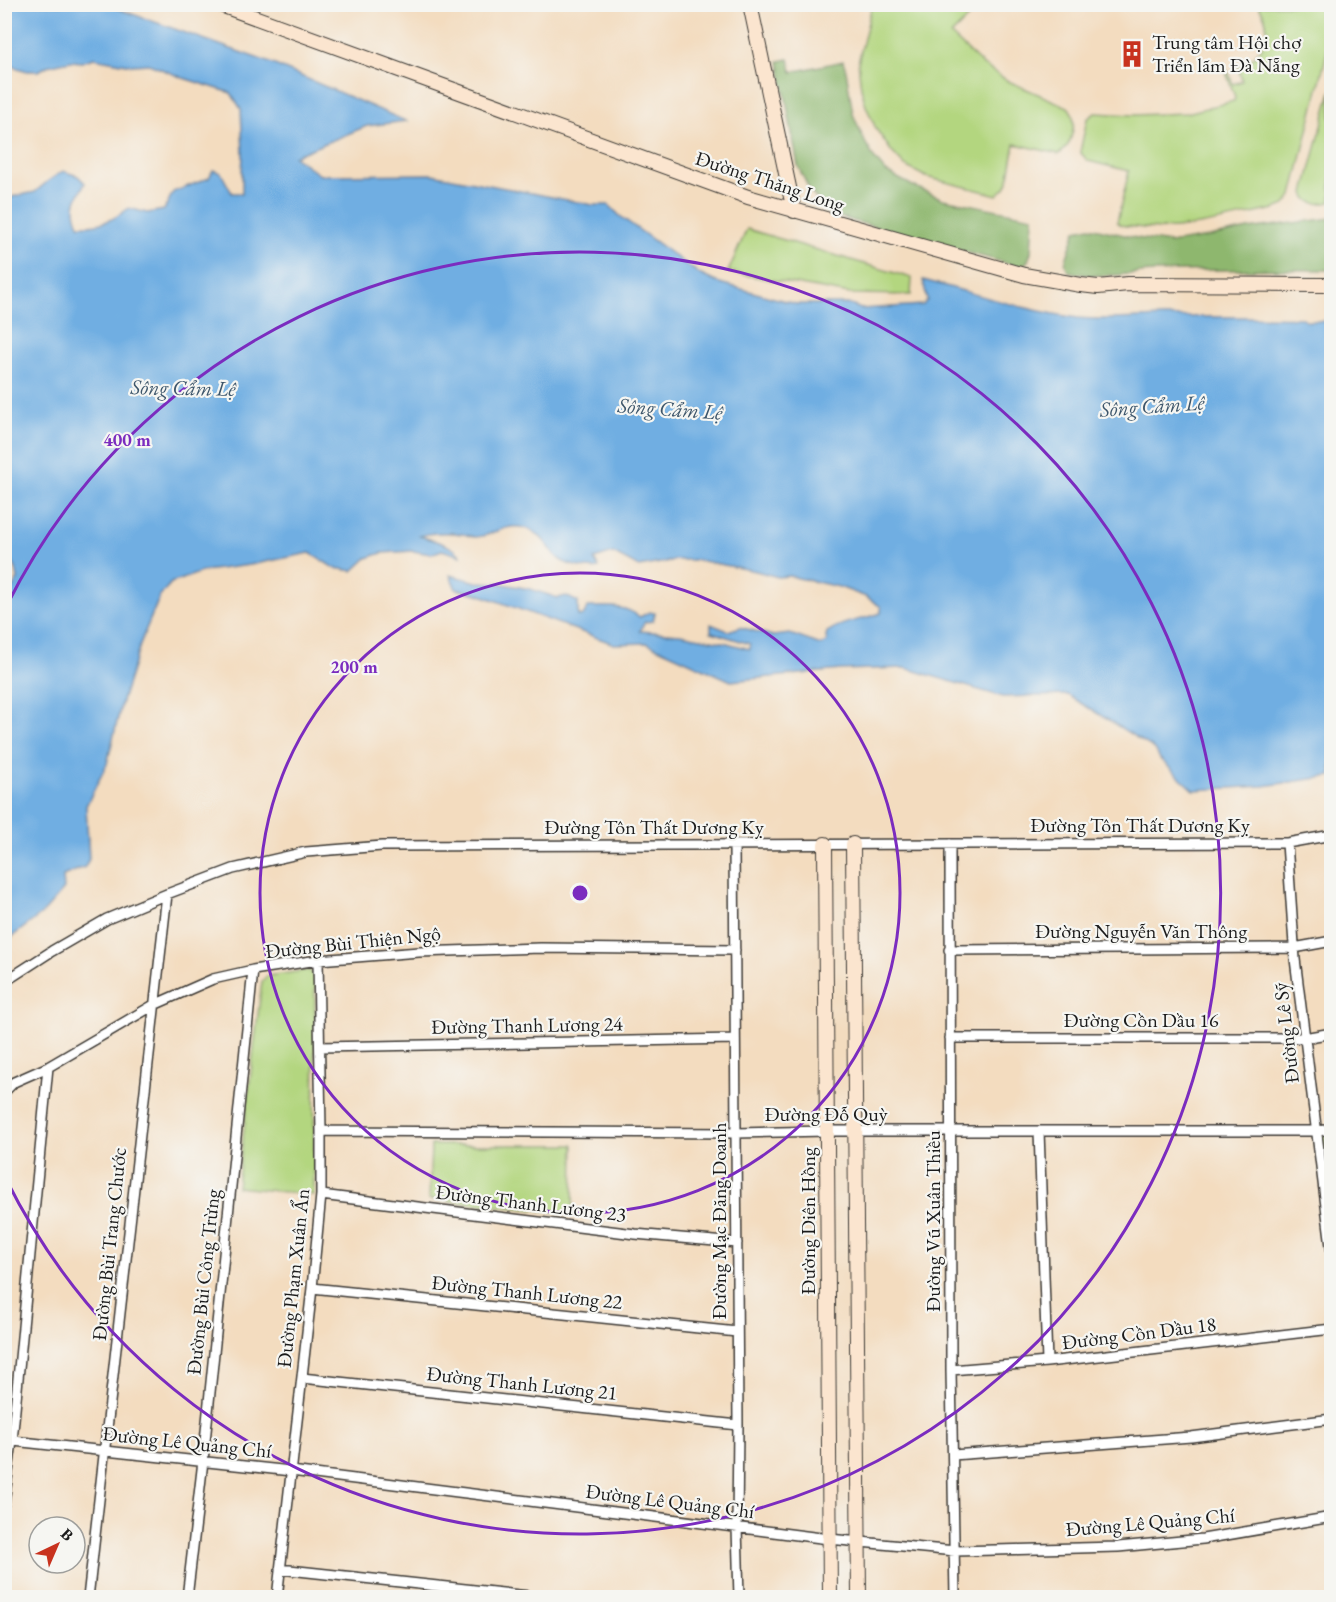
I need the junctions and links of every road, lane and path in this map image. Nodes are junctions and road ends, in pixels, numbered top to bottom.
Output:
1 (218, 4) edge
2 (750, 4) edge
3 (794, 211) junction
4 (1332, 285) edge
5 (1332, 834) edge
6 (1287, 843) junction
7 (825, 844) junction
8 (854, 844) junction
9 (950, 844) junction
10 (734, 845) junction
11 (167, 894) junction
12 (1332, 941) edge
13 (1294, 948) junction
14 (735, 950) junction
15 (949, 950) junction
16 (318, 960) junction
17 (253, 970) junction
18 (4, 981) edge
19 (154, 1005) junction
20 (1332, 1033) edge
21 (950, 1038) junction
22 (1304, 1038) junction
23 (735, 1039) junction
24 (320, 1047) junction
25 (48, 1067) junction
26 (4, 1092) edge
27 (1332, 1129) edge
28 (321, 1131) junction
29 (827, 1131) junction
30 (856, 1131) junction
31 (951, 1131) junction
32 (1040, 1131) junction
33 (1317, 1131) junction
34 (736, 1133) junction
35 (321, 1195) junction
36 (737, 1243) junction
37 (1332, 1254) edge
38 (312, 1288) junction
39 (1332, 1329) edge
40 (737, 1332) junction
41 (1047, 1362) junction
42 (951, 1370) junction
43 (302, 1378) junction
44 (1332, 1419) edge
45 (738, 1425) junction
46 (8, 1441) edge
47 (104, 1451) junction
48 (953, 1455) junction
49 (203, 1461) junction
50 (291, 1471) junction
51 (4, 1503) edge
52 (1332, 1517) edge
53 (737, 1527) junction
54 (830, 1539) junction
55 (859, 1541) junction
56 (955, 1551) junction
57 (280, 1569) junction
58 (88, 1598) edge
59 (187, 1598) edge
60 (277, 1598) edge
61 (548, 1598) edge
62 (739, 1598) edge
63 (830, 1598) edge
64 (859, 1598) edge
65 (955, 1598) edge

1 - 3 street, Đường Thăng Long
2 - 3 street
3 - 4 street, Đường Thăng Long
5 - 6 street, Đường Tôn Thất Dương Kỵ
6 - 9 street, Đường Tôn Thất Dương Kỵ
6 - 13 street, Đường Lê Sỹ
7 - 8 street, Đường Tôn Thất Dương Kỵ
7 - 10 street, Đường Tôn Thất Dương Kỵ
7 - 29 street, Đường Diên Hồng
8 - 9 street, Đường Tôn Thất Dương Kỵ
8 - 30 street
9 - 15 street, Đường Vũ Xuân Thiều
10 - 11 street, Đường Tôn Thất Dương Kỵ
10 - 14 street, Đường Mạc Đăng Doanh
11 - 18 street, Đường Tôn Thất Dương Kỵ
11 - 19 street, Đường Bùi Trang Chước
12 - 13 street, Đường Nguyễn Văn Thông
13 - 15 street, Đường Nguyễn Văn Thông
13 - 22 street, Đường Lê Sỹ
14 - 16 street, Đường Bùi Thiện Ngộ
14 - 23 street, Đường Mạc Đăng Doanh
15 - 21 street, Đường Vũ Xuân Thiều
16 - 17 street, Đường Bùi Thiện Ngộ
16 - 24 street, Đường Phạm Xuân Ẩn
17 - 19 street, Đường Bùi Thiện Ngộ
17 - 49 street, Đường Bùi Công Trừng
19 - 25 street, Đường Bùi Thiện Ngộ
19 - 47 street, Đường Bùi Trang Chước
20 - 22 street, Đường Cồn Dầu 16
21 - 22 street, Đường Cồn Dầu 16
21 - 31 street, Đường Vũ Xuân Thiều
22 - 33 street, Đường Lê Sỹ
23 - 24 street, Đường Thanh Lương 24
23 - 34 street, Đường Mạc Đăng Doanh
24 - 28 street, Đường Phạm Xuân Ẩn
25 - 26 street, Đường Bùi Thiện Ngộ
25 - 46 street
27 - 33 street, Đường Đỗ Quỳ
28 - 34 street, Đường Đỗ Quỳ
28 - 35 street, Đường Phạm Xuân Ẩn
29 - 30 street, Đường Đỗ Quỳ
29 - 34 street, Đường Đỗ Quỳ
29 - 54 street, Đường Diên Hồng
30 - 31 street, Đường Đỗ Quỳ
30 - 55 street
31 - 32 street, Đường Đỗ Quỳ
31 - 42 street, Đường Vũ Xuân Thiều
32 - 33 street, Đường Đỗ Quỳ
32 - 41 street
33 - 37 street, Đường Lê Sỹ
34 - 36 street, Đường Mạc Đăng Doanh
35 - 36 street, Đường Thanh Lương 23
35 - 38 street, Đường Phạm Xuân Ẩn
36 - 40 street, Đường Mạc Đăng Doanh
38 - 40 street, Đường Thanh Lương 22
38 - 43 street, Đường Phạm Xuân Ẩn
39 - 41 street, Đường Cồn Dầu 18
40 - 45 street, Đường Mạc Đăng Doanh
41 - 42 street, Đường Cồn Dầu 18
42 - 48 street, Đường Vũ Xuân Thiều
43 - 45 street, Đường Thanh Lương 21
43 - 50 street, Đường Phạm Xuân Ẩn
44 - 48 street
45 - 53 street, Đường Mạc Đăng Doanh
46 - 47 street, Đường Lê Quảng Chí
46 - 51 street
47 - 49 street, Đường Lê Quảng Chí
47 - 58 street, Đường Bùi Trang Chước
48 - 56 street, Đường Vũ Xuân Thiều
49 - 50 street, Đường Lê Quảng Chí
49 - 59 street, Đường Bùi Công Trừng
50 - 53 street, Đường Lê Quảng Chí
50 - 57 street, Đường Phạm Xuân Ẩn
52 - 56 street, Đường Lê Quảng Chí
53 - 54 street, Đường Lê Quảng Chí
53 - 62 street, Đường Mạc Đăng Doanh
54 - 55 street, Đường Lê Quảng Chí
54 - 63 street, Đường Diên Hồng
55 - 56 street, Đường Lê Quảng Chí
55 - 64 street
56 - 65 street, Đường Vũ Xuân Thiều
57 - 60 street, Đường Phạm Xuân Ẩn
57 - 61 street

